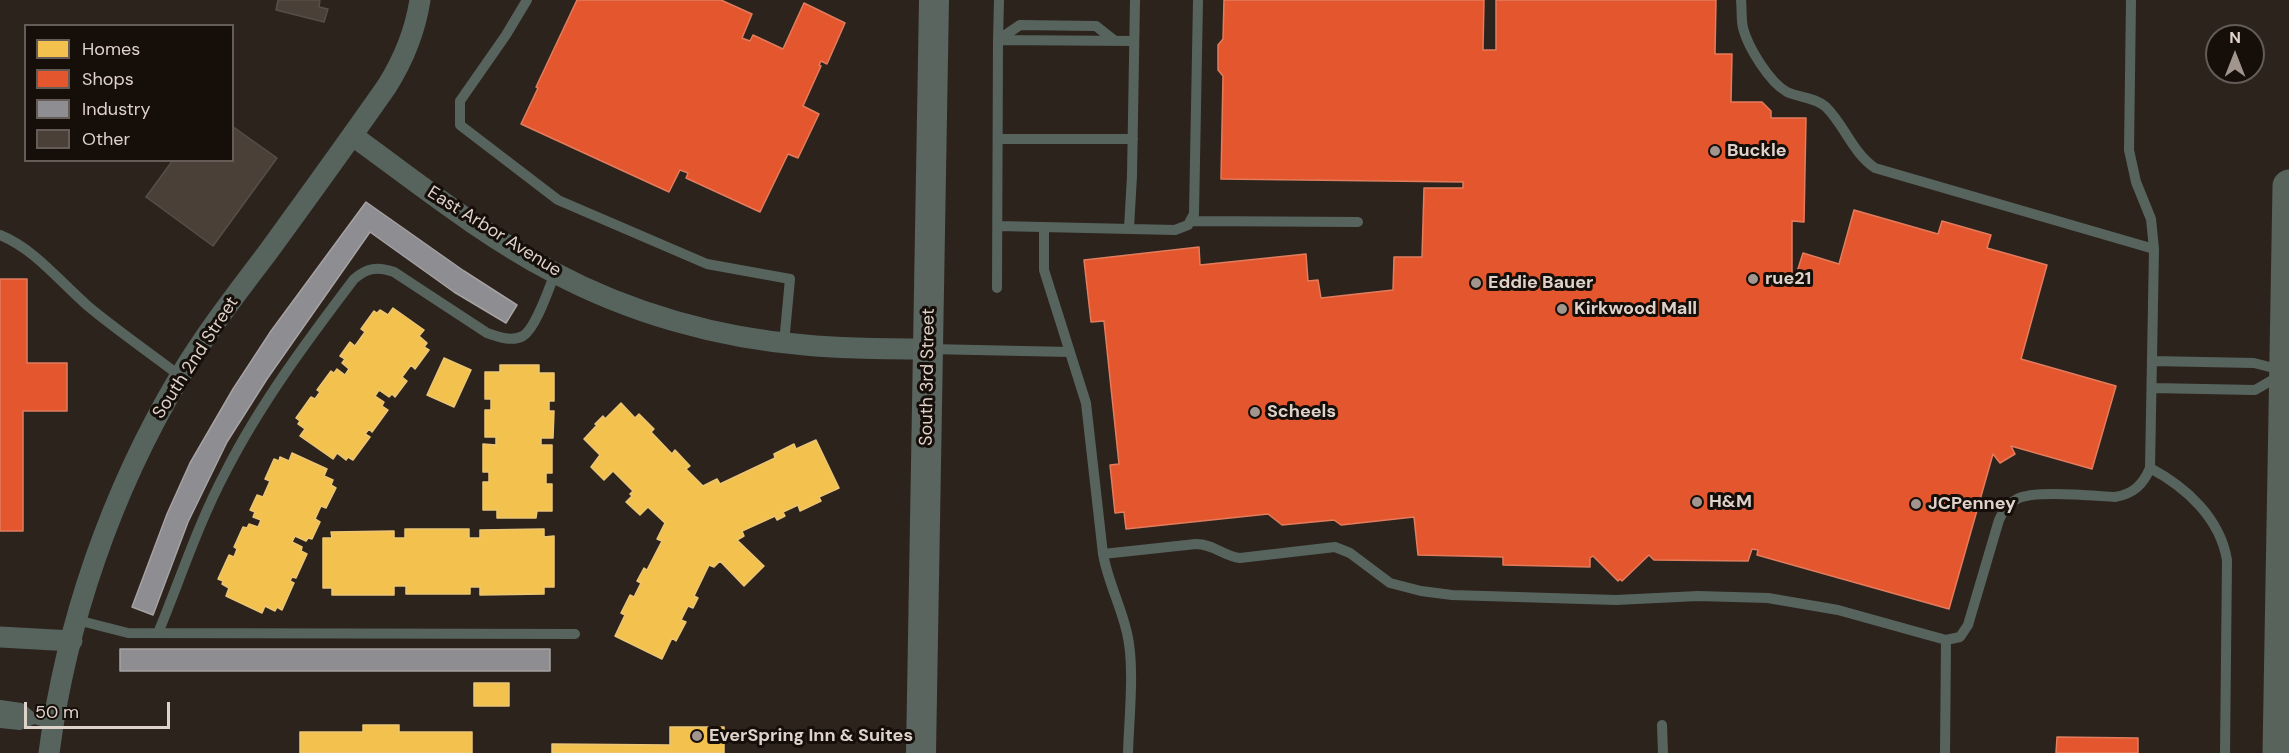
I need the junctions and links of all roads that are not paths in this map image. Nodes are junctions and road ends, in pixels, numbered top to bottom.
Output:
1 (420, 0) edge
2 (527, 0) edge
3 (934, 0) edge
4 (999, 0) edge
5 (1135, 0) edge
6 (1198, 0) edge
7 (1741, 0) edge
8 (2131, 0) edge
9 (998, 40) junction
10 (1133, 41) junction
11 (352, 136) junction
12 (998, 139) junction
13 (1133, 139) junction
14 (2289, 186) edge
15 (1192, 221) junction
16 (1358, 222) dead end
17 (998, 226) junction
18 (1044, 228) junction
19 (1129, 228) junction
20 (0, 235) edge
21 (2289, 236) edge
22 (2154, 249) junction
23 (555, 273) junction
24 (997, 288) dead end
25 (784, 343) junction
26 (928, 349) junction
27 (1070, 352) junction
28 (2152, 362) junction
29 (2287, 371) edge
30 (180, 376) junction
31 (2152, 388) junction
32 (2150, 468) junction
33 (1103, 554) junction
34 (77, 620) junction
35 (158, 633) junction
36 (575, 634) dead end
37 (0, 637) edge
38 (1946, 640) junction
39 (72, 641) junction
40 (0, 705) edge
41 (0, 714) edge
42 (43, 722) junction
43 (0, 723) edge
44 (1662, 725) dead end
45 (49, 753) edge
46 (921, 753) edge
47 (1128, 753) edge
48 (1662, 753) edge
49 (1945, 753) edge
50 (2225, 753) edge
51 (2279, 753) edge

1 - 11 street, South 2nd Street
2 - 25 lane
3 - 26 street, South 3rd Street
4 - 9 lane
5 - 10 lane
6 - 15 lane
7 - 22 lane
8 - 22 lane
9 - 10 lane
9 - 12 lane
10 - 13 lane
11 - 23 street, East Arbor Avenue
11 - 30 street, South 2nd Street
12 - 13 lane
12 - 17 lane
13 - 19 lane
14 - 21 main road
15 - 16 lane
15 - 19 lane
17 - 18 lane
17 - 24 lane
18 - 19 lane
18 - 27 lane
20 - 30 lane
21 - 29 main road
22 - 28 lane
23 - 25 street, East Arbor Avenue
23 - 35 lane
25 - 26 street, East Arbor Avenue
26 - 27 lane
26 - 46 street, South 3rd Street
27 - 33 lane
28 - 29 lane
28 - 31 lane
29 - 31 lane
29 - 51 main road
30 - 34 street, South 2nd Street
31 - 32 lane
32 - 38 lane
32 - 50 lane
33 - 38 lane
33 - 47 lane
34 - 35 lane
34 - 39 street, South 2nd Street
35 - 36 lane
37 - 39 street
38 - 49 lane
39 - 42 street, South 2nd Street
40 - 42 lane
41 - 42 lane
42 - 43 lane
42 - 45 street, South 2nd Street
44 - 48 lane

